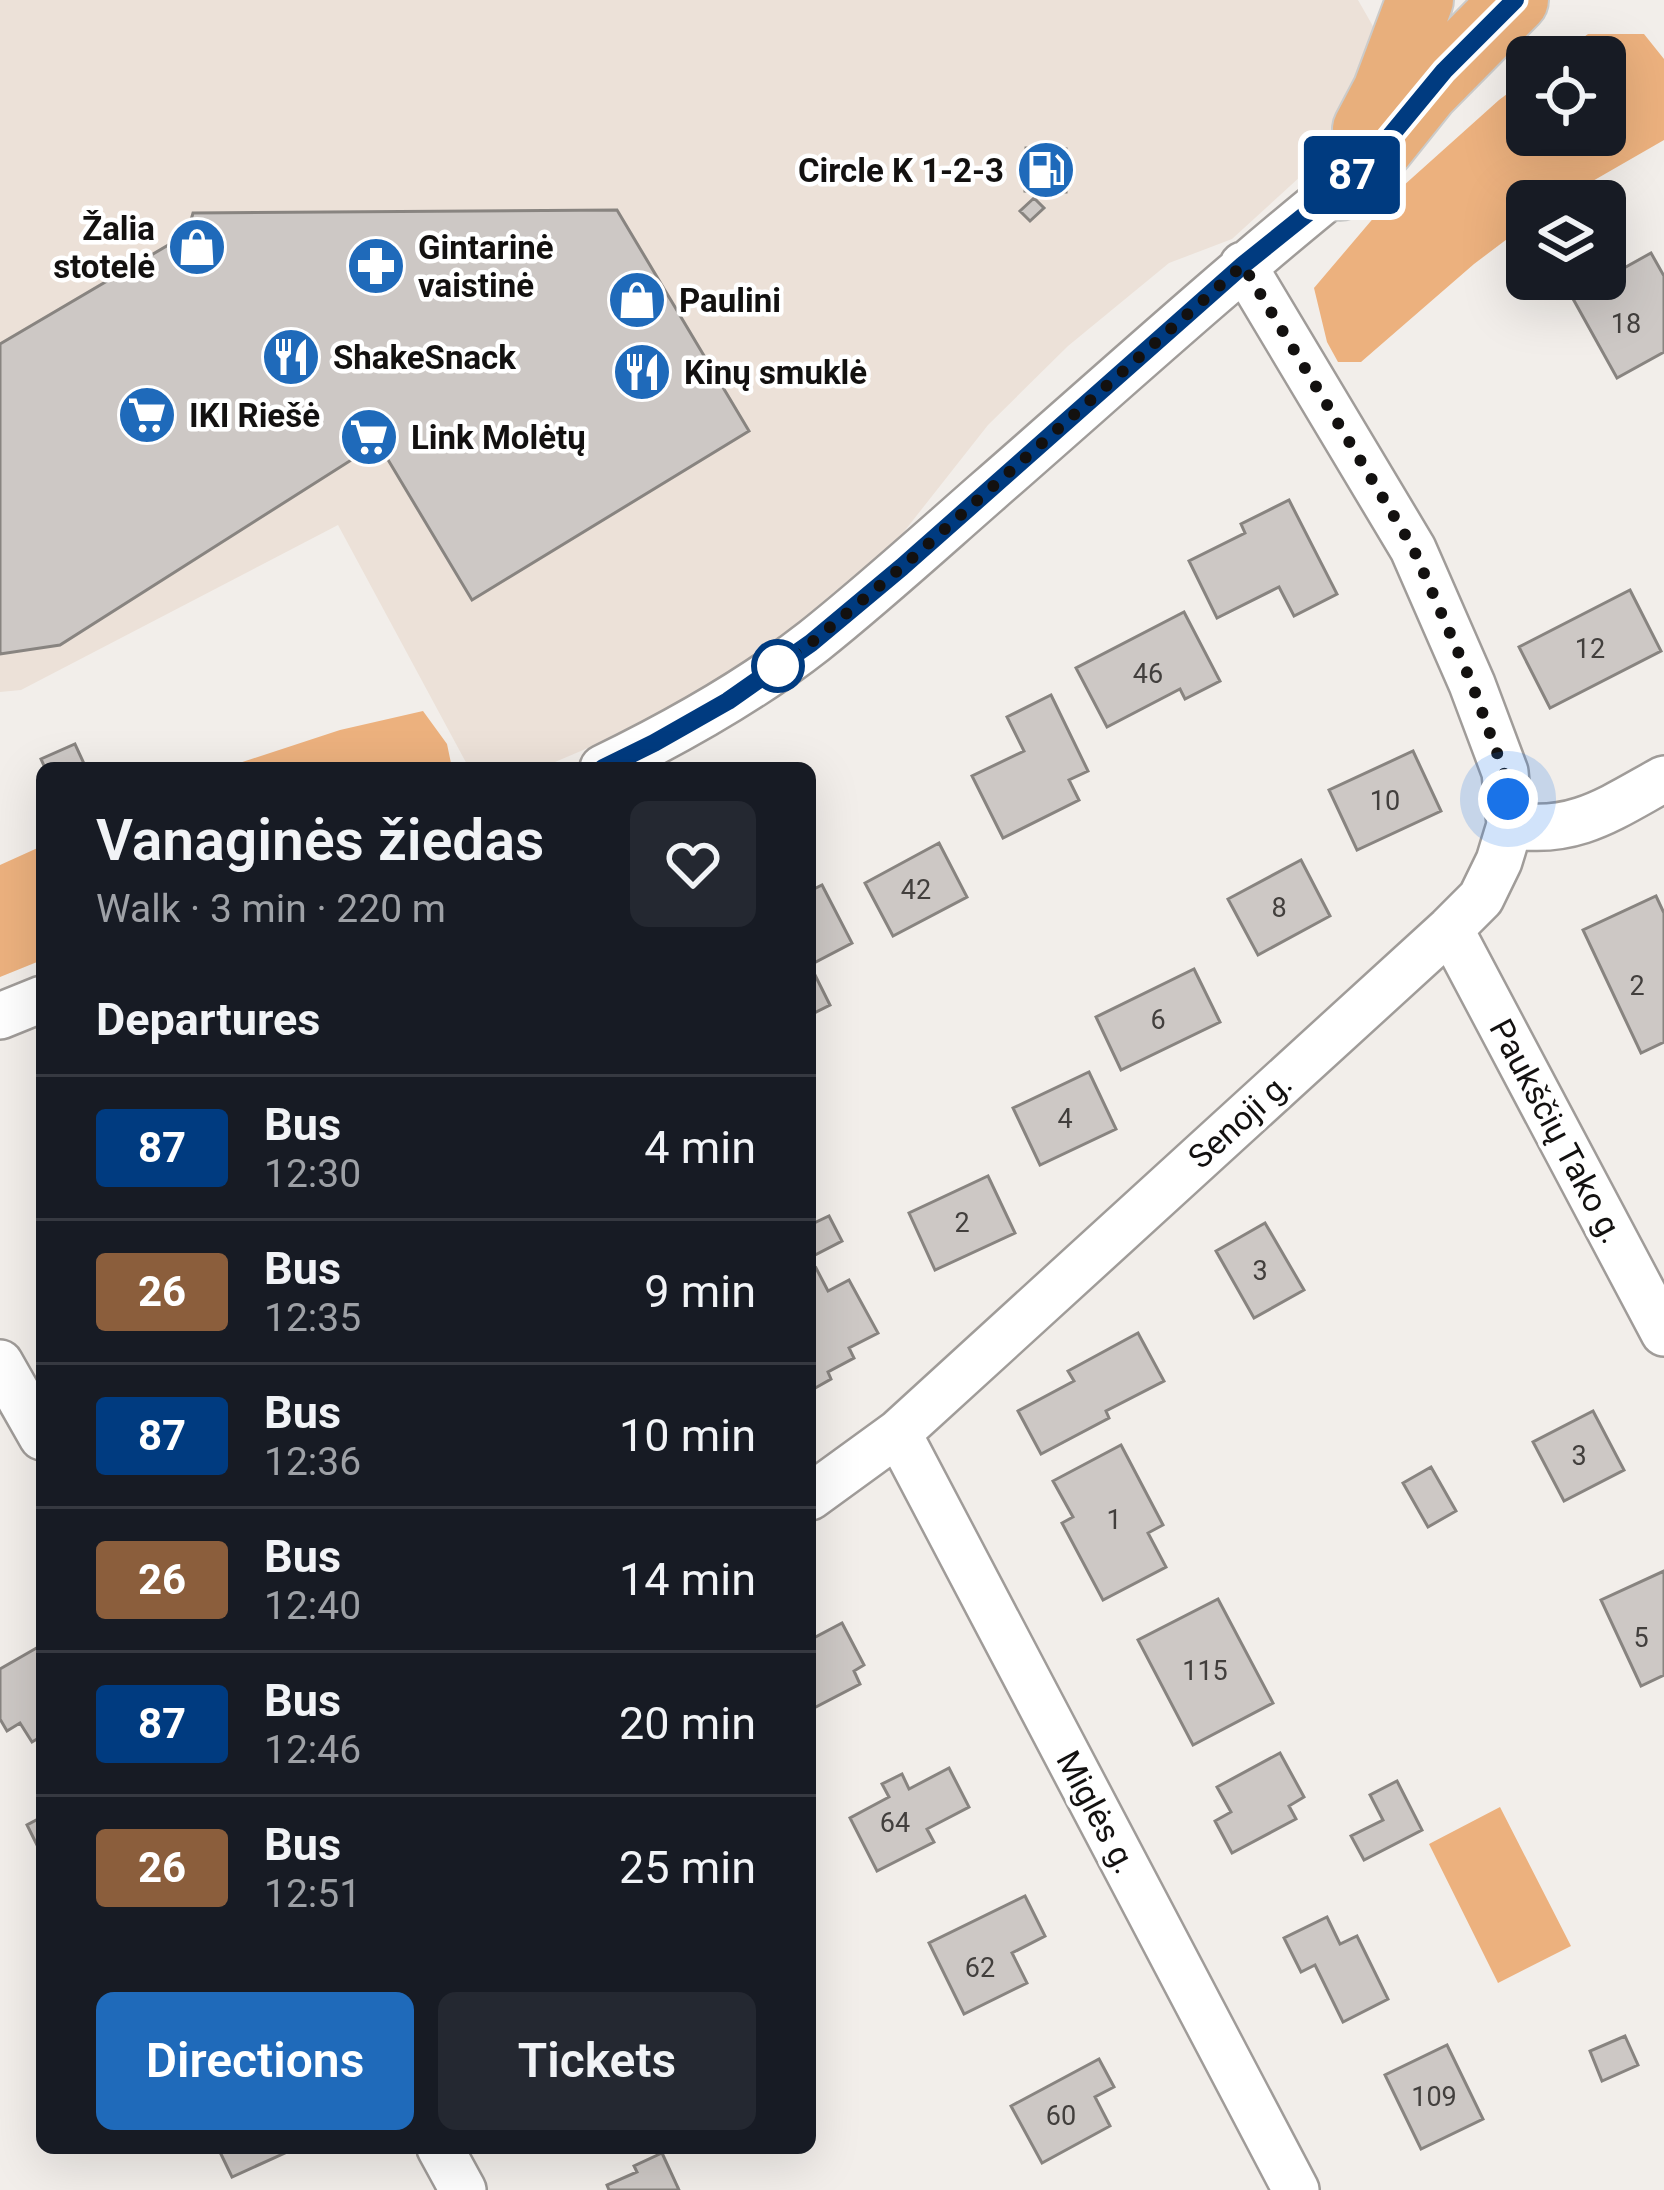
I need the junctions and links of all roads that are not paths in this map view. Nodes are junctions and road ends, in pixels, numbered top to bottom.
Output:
1 (1380, 0) edge
2 (1420, 0) edge
3 (1471, 0) edge
4 (1515, 0) edge
5 (1411, 77) junction
6 (1340, 187) joint
7 (1243, 265) junction
8 (615, 762) edge
9 (1664, 779) edge
10 (1510, 825) junction
11 (1450, 929) junction
12 (36, 1001) edge
13 (0, 1016) edge
14 (1664, 1334) edge
15 (0, 1363) edge
16 (36, 1426) edge
17 (898, 1433) junction
18 (816, 1493) edge
19 (443, 2154) edge
20 (463, 2190) edge
21 (1296, 2190) edge

1 - 5 highway
2 - 5 highway
3 - 5 highway
4 - 5 highway
5 - 6 highway
6 - 7 street
7 - 8 street
7 - 10 street
9 - 10 street
10 - 11 street, Senoji g.
11 - 14 street, Paukščių Tako g.
11 - 17 street, Senoji g.
12 - 13 street
15 - 16 street
17 - 18 street, Senoji g.
17 - 21 street, Miglės g.
19 - 20 street

